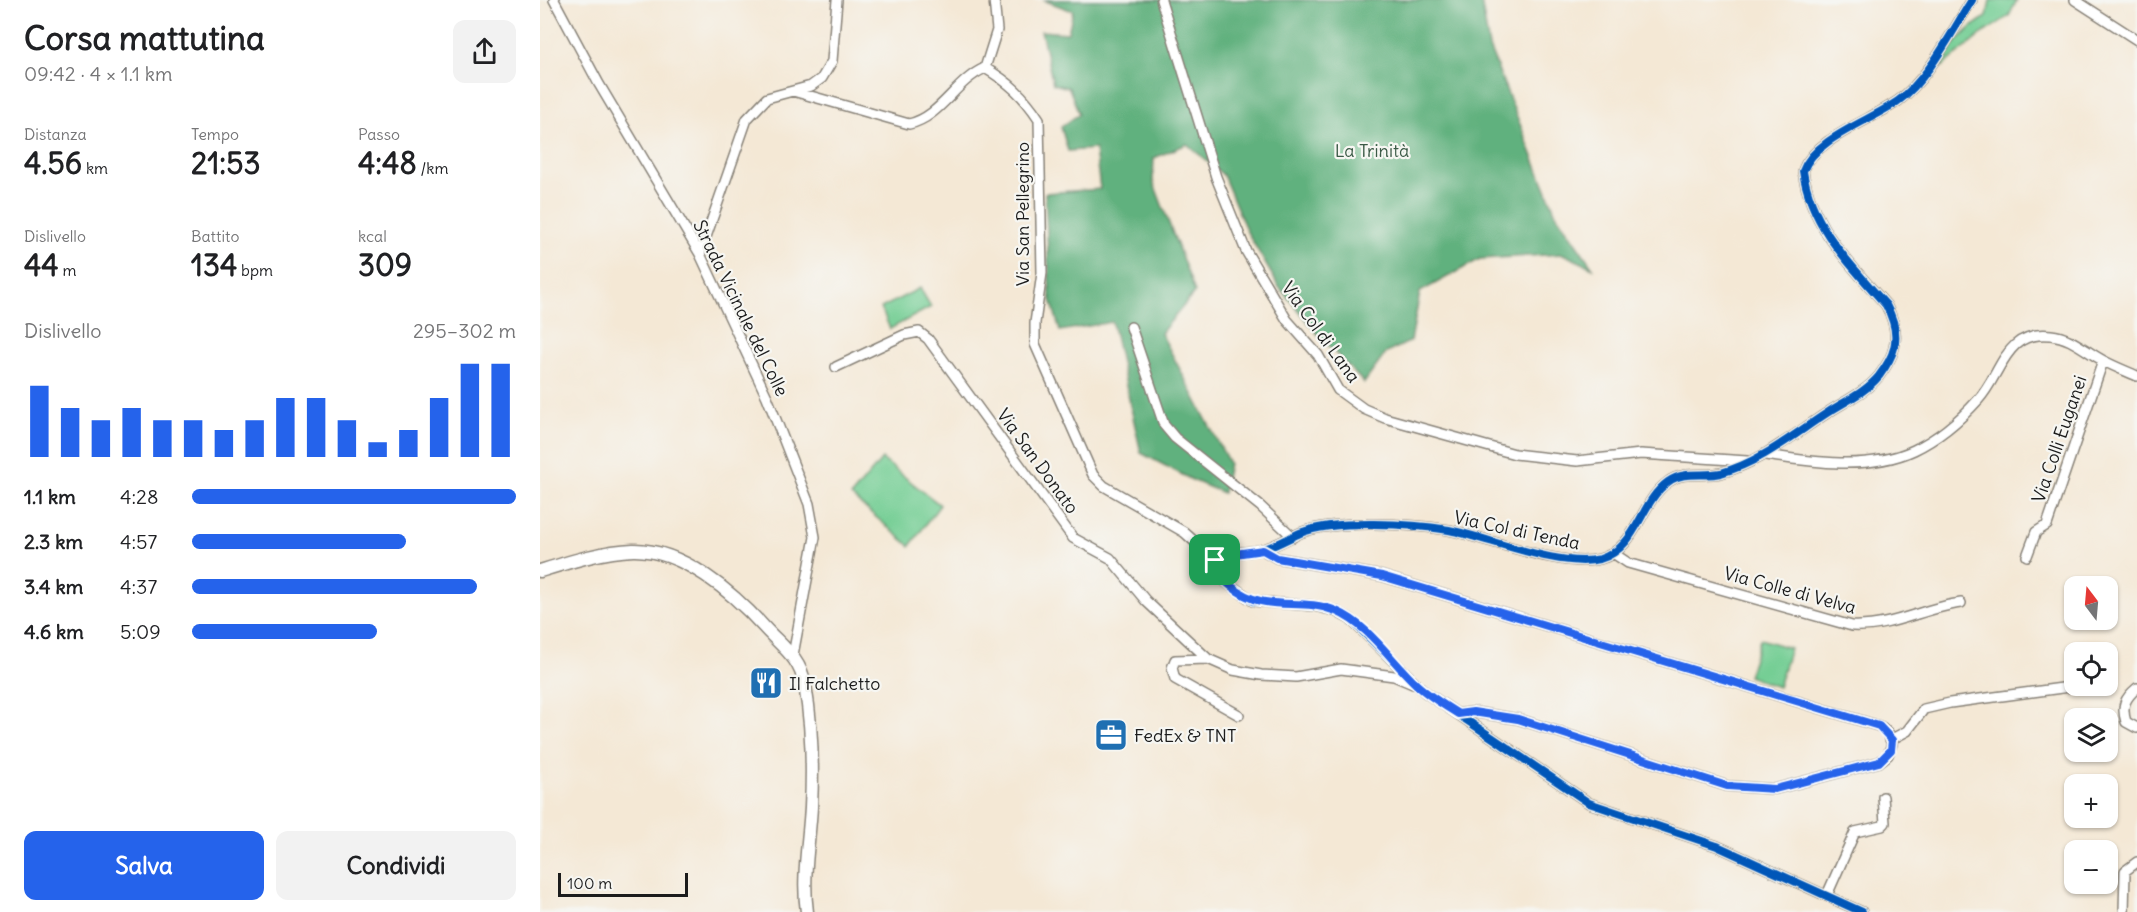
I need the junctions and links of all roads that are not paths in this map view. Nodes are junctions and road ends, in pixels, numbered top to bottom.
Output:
1 (554, 0) edge
2 (837, 0) edge
3 (994, 0) edge
4 (1161, 0) edge
5 (1972, 0) edge
6 (2075, 0) edge
7 (2137, 40) edge
8 (985, 68) junction
9 (793, 91) junction
10 (700, 254) junction
11 (1131, 327) dead end
12 (2103, 361) junction
13 (836, 367) dead end
14 (2137, 376) edge
15 (1765, 455) junction
16 (1752, 461) junction
17 (1293, 537) junction
18 (1263, 550) junction
19 (1613, 553) junction
20 (2027, 556) dead end
21 (1215, 560) junction
22 (540, 571) edge
23 (1961, 603) dead end
24 (793, 655) junction
25 (1208, 659) junction
26 (1417, 685) junction
27 (2064, 688) edge
28 (2137, 688) edge
29 (1458, 714) junction
30 (1239, 715) dead end
31 (2137, 728) edge
32 (1892, 740) junction
33 (1883, 797) dead end
34 (2137, 862) edge
35 (1827, 895) junction
36 (807, 912) edge
37 (1862, 912) edge
38 (2124, 912) edge

1 - 10 street, Strada Vicinale del Colle
2 - 9 street
3 - 8 street
4 - 16 street, Via Col di Lana
5 - 15 street, Via Col di Tenda
6 - 7 street
8 - 9 street
8 - 21 street, Via San Pellegrino
9 - 10 street
10 - 24 street, Strada Vicinale del Colle
11 - 17 street
12 - 14 street, Via Colli Euganei
12 - 15 street, Via Colli Euganei
12 - 20 street, Via Colli Euganei
13 - 25 street, Via San Donato
15 - 16 street, Via Col di Tenda
16 - 19 street, Via Col di Tenda
17 - 18 street, Via Col di Tenda
17 - 19 street, Via Col di Tenda
18 - 21 street, Via Col di Tenda
18 - 32 street
19 - 23 street, Via Colle di Velva
21 - 26 street
22 - 24 street
24 - 36 street
25 - 26 street, Via San Donato
25 - 30 street, Via San Donato
26 - 29 street
27 - 32 street
28 - 31 street
29 - 32 street
29 - 35 street
33 - 35 street
34 - 38 street
35 - 37 street

